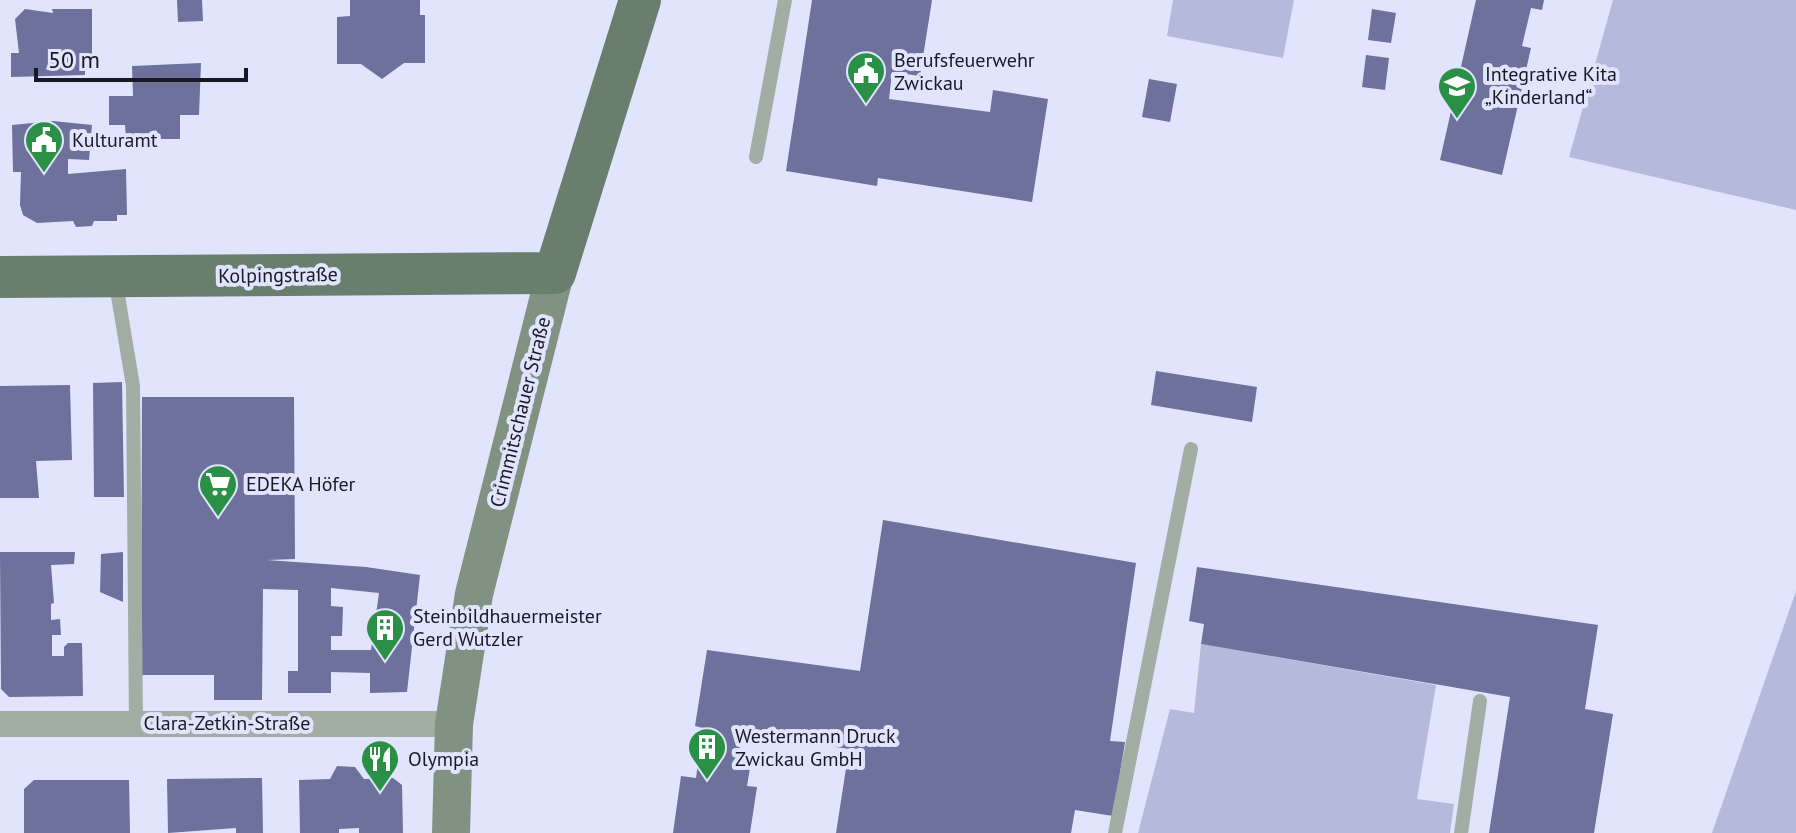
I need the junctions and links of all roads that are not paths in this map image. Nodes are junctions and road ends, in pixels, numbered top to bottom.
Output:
1 (640, 0) edge
2 (785, 0) edge
3 (756, 157) dead end
4 (555, 273) junction
5 (0, 277) edge
6 (115, 278) junction
7 (1191, 449) dead end
8 (1480, 701) dead end
9 (136, 723) junction
10 (0, 724) edge
11 (454, 724) junction
12 (451, 833) edge
13 (1115, 833) edge
14 (1461, 833) edge

1 - 4 main road, Crimmitschauer Straße
2 - 3 lane
4 - 6 main road, Kolpingstraße
4 - 11 main road, Crimmitschauer Straße
5 - 6 main road, Kolpingstraße
6 - 9 lane
7 - 13 lane
8 - 14 lane
9 - 10 street, Clara-Zetkin-Straße
9 - 11 street, Clara-Zetkin-Straße
11 - 12 main road, Crimmitschauer Straße

